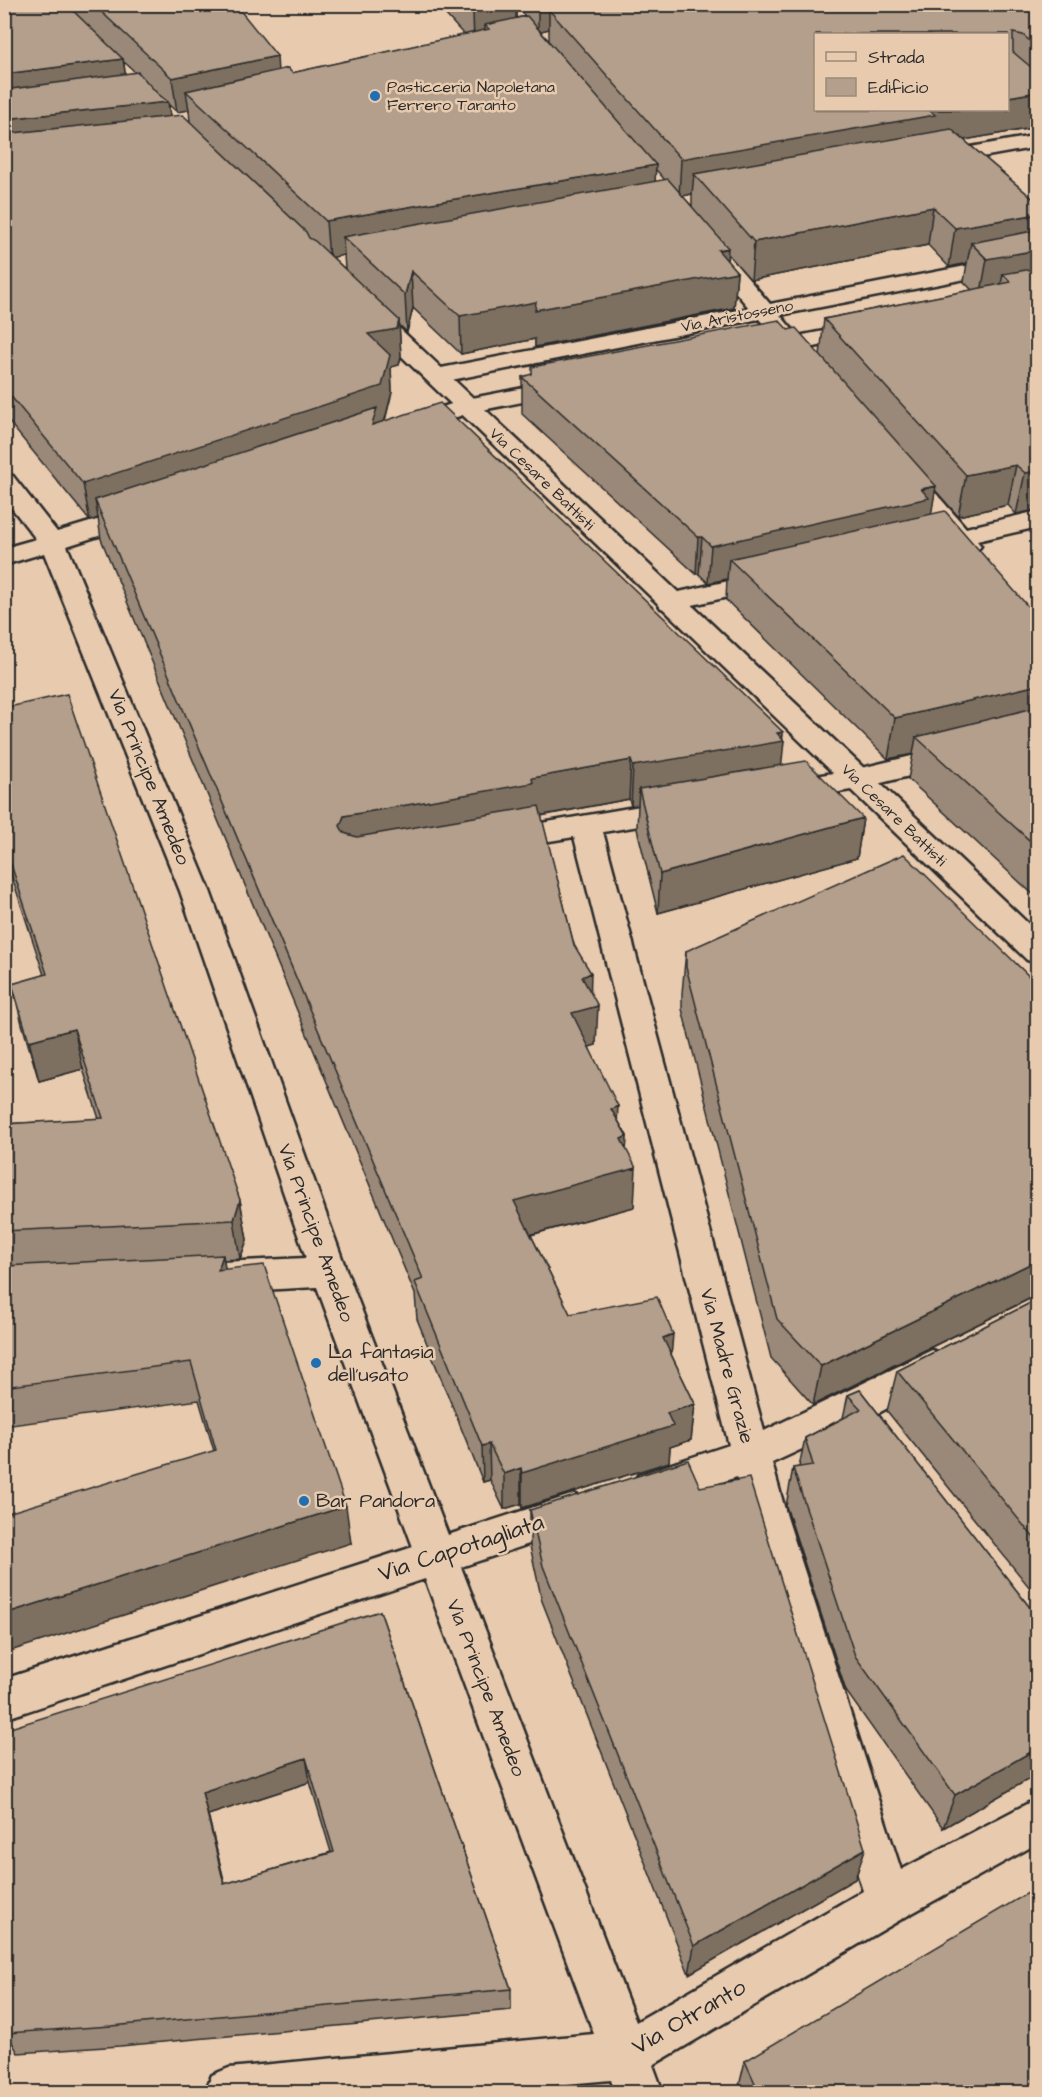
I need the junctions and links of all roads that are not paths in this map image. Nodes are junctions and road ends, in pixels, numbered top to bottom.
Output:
1 (1038, 141) edge
2 (908, 164) edge
3 (696, 232) edge
4 (1038, 258) edge
5 (355, 300) edge
6 (762, 311) junction
7 (886, 326) edge
8 (793, 344) junction
9 (747, 353) edge
10 (816, 370) edge
11 (436, 376) junction
12 (584, 384) edge
13 (467, 406) junction
14 (388, 432) edge
15 (892, 458) edge
16 (4, 481) edge
17 (165, 507) edge
18 (1038, 519) edge
19 (960, 537) junction
20 (53, 544) junction
21 (925, 545) edge
22 (4, 557) edge
23 (983, 564) edge
24 (797, 573) edge
25 (4, 574) edge
26 (67, 579) junction
27 (670, 602) junction
28 (1038, 735) edge
29 (857, 779) junction
30 (763, 795) edge
31 (704, 805) edge
32 (586, 825) junction
33 (473, 844) edge
34 (1038, 952) edge
35 (329, 1272) junction
36 (190, 1279) edge
37 (960, 1351) edge
38 (751, 1455) junction
39 (436, 1556) junction
40 (4, 1699) edge
41 (1038, 1819) edge
42 (889, 1901) junction
43 (632, 2074) edge
44 (229, 2092) edge

1 - 2 street
3 - 6 street
4 - 6 street, Via Aristosseno
5 - 11 street, Via Cesare Battisti
6 - 8 street
6 - 11 street, Via Aristosseno
7 - 8 street, Via Aristosseno
8 - 9 street, Via Aristosseno
8 - 10 street
11 - 13 street, Via Cesare Battisti
12 - 13 street
13 - 14 street
13 - 27 street, Via Cesare Battisti
15 - 19 street
16 - 20 street, Via Principe Amedeo
17 - 20 street
18 - 19 street
19 - 21 street
19 - 23 street
20 - 22 street
20 - 26 street, Via Principe Amedeo
24 - 27 street
25 - 26 street
26 - 35 street, Via Principe Amedeo
27 - 29 street, Via Cesare Battisti
28 - 29 street
29 - 30 street
29 - 34 street, Via Cesare Battisti
31 - 32 street
32 - 33 street
32 - 38 street, Via Madre Grazie
35 - 36 street
35 - 39 street, Via Principe Amedeo
37 - 38 street, Via Capotagliata
38 - 39 street, Via Capotagliata
38 - 42 street, Via Madre Grazie
39 - 40 street, Via Capotagliata
39 - 43 street, Via Principe Amedeo
41 - 42 street, Via Otranto
42 - 43 street, Via Otranto
43 - 44 street, Via Otranto

